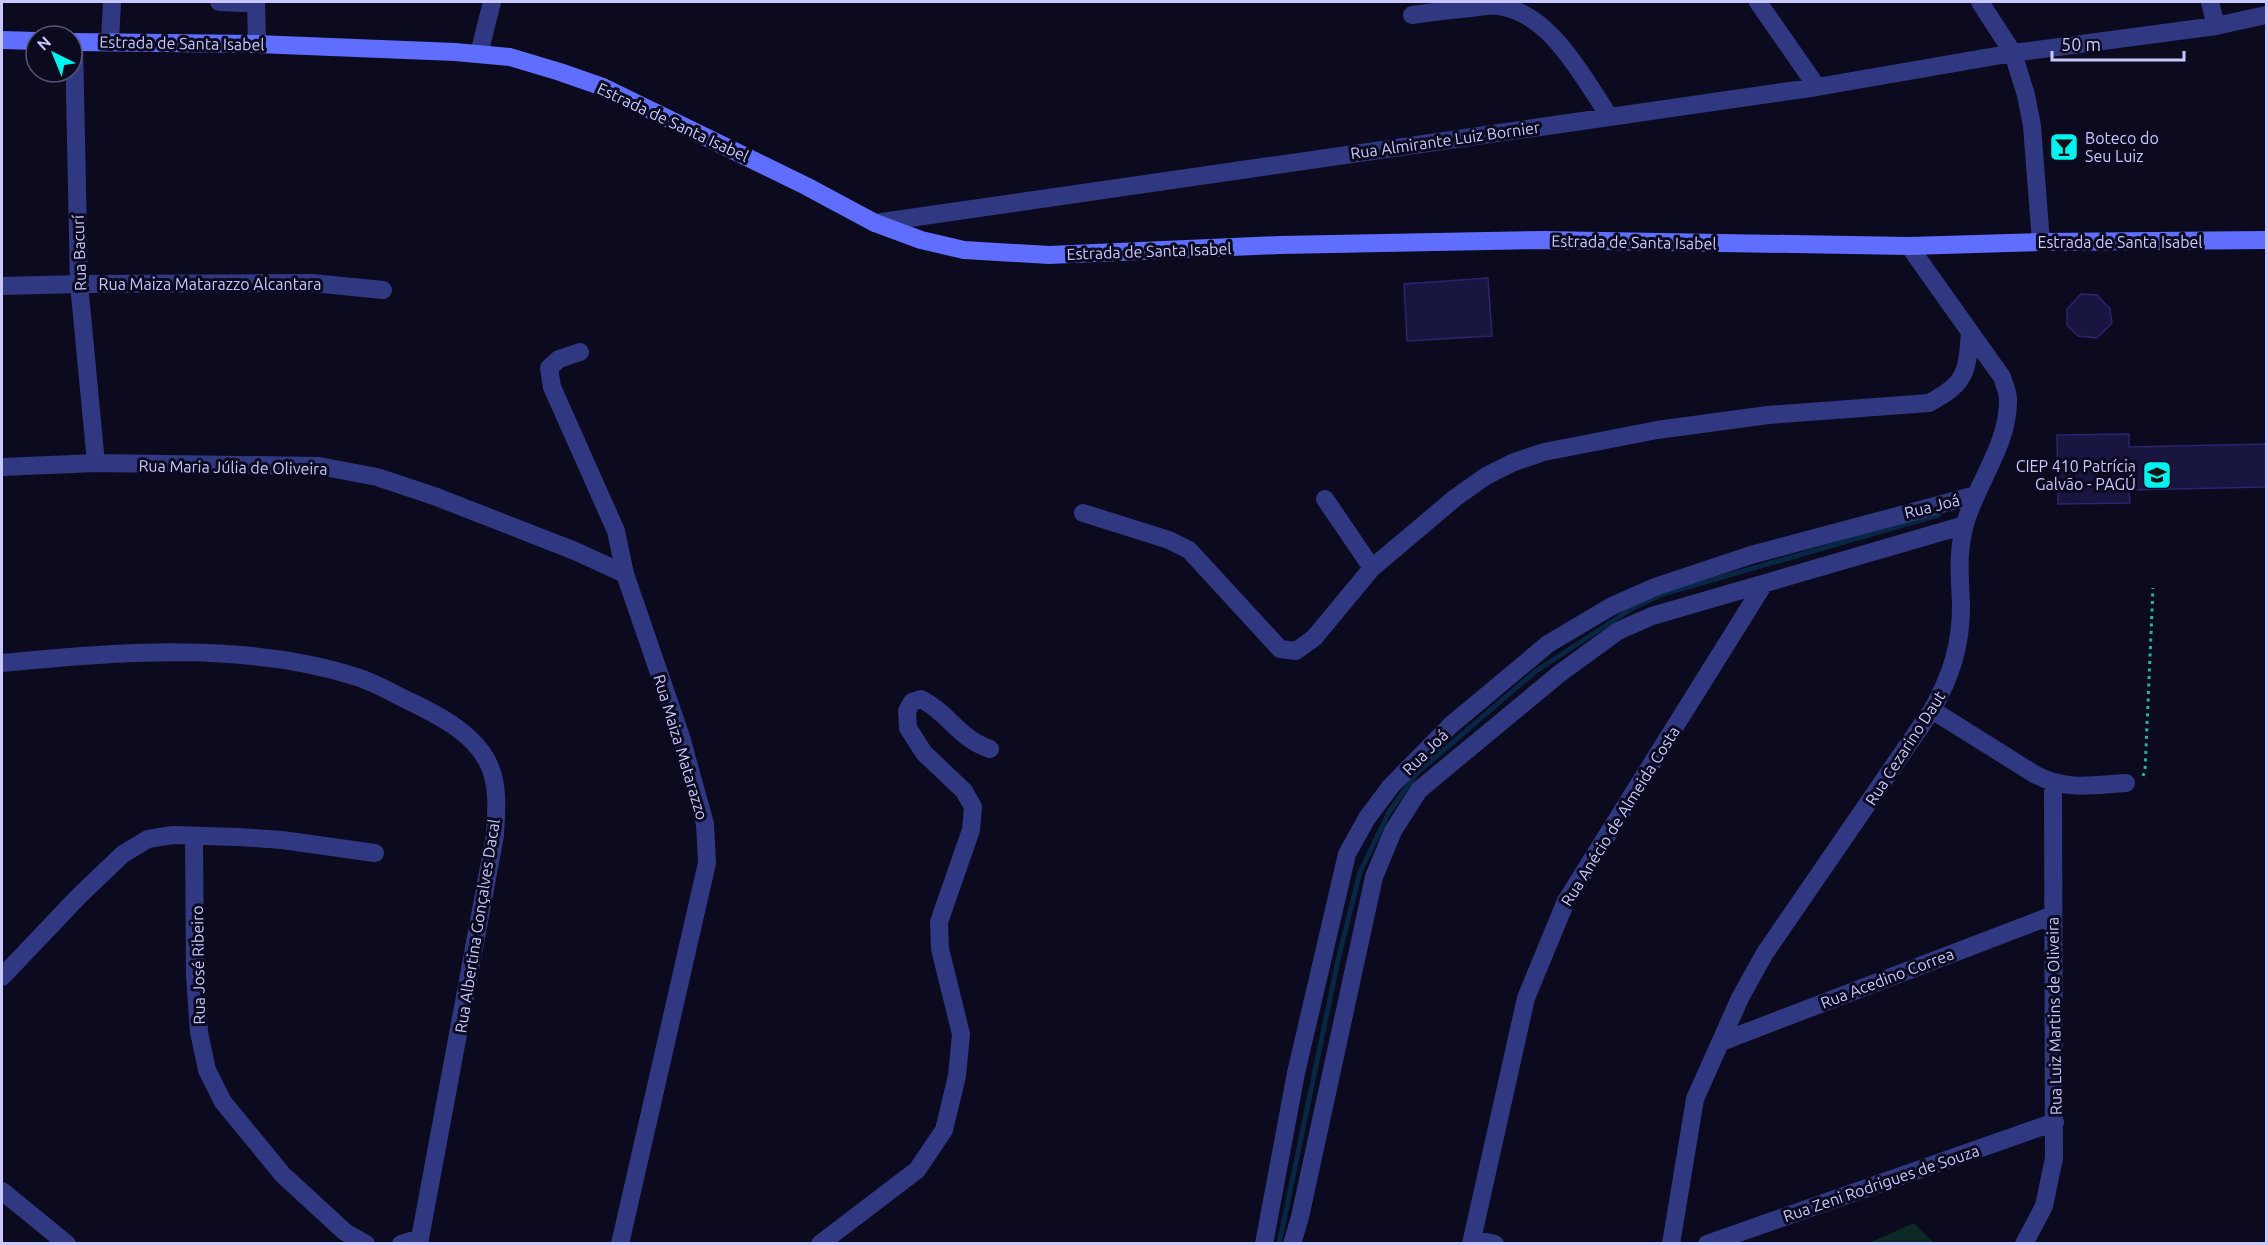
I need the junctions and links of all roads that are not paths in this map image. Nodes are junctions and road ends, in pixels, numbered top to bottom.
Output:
1 (112, 2) edge
2 (219, 2) edge
3 (256, 2) edge
4 (492, 2) edge
5 (1758, 2) edge
6 (1980, 2) edge
7 (2210, 2) edge
8 (1412, 15) dead end
9 (2266, 15) edge
10 (2216, 26) junction
11 (2, 40) edge
12 (24, 41) edge
13 (110, 41) junction
14 (84, 42) edge
15 (257, 44) junction
16 (2013, 52) junction
17 (479, 54) junction
18 (74, 84) edge
19 (1817, 87) junction
20 (1609, 116) junction
21 (875, 223) junction
22 (2266, 240) edge
23 (2041, 242) junction
24 (1909, 246) junction
25 (79, 284) junction
26 (2, 286) edge
27 (383, 290) dead end
28 (1970, 332) junction
29 (580, 352) dead end
30 (96, 464) junction
31 (2, 467) edge
32 (1976, 495) junction
33 (1325, 499) dead end
34 (1083, 513) dead end
35 (1965, 525) junction
36 (1890, 531) junction
37 (1372, 568) junction
38 (625, 574) junction
39 (1764, 584) junction
40 (2, 663) edge
41 (1932, 711) junction
42 (990, 749) dead end
43 (2053, 783) junction
44 (2126, 783) road end
45 (194, 836) junction
46 (375, 853) dead end
47 (2053, 915) junction
48 (2, 977) edge
49 (1721, 1042) junction
50 (2055, 1122) junction
51 (2, 1191) edge
52 (420, 1241) edge
53 (1472, 1241) edge
54 (67, 1244) edge
55 (366, 1244) edge
56 (401, 1244) edge
57 (621, 1244) edge
58 (820, 1244) edge
59 (1264, 1244) edge
60 (1292, 1244) edge
61 (1495, 1244) edge
62 (1671, 1244) edge
63 (1707, 1244) edge
64 (2024, 1244) edge

1 - 13 street
2 - 3 street
3 - 15 street
4 - 17 street
5 - 19 street
6 - 16 street
7 - 10 street
8 - 20 street
9 - 10 street, Rua Almirante Luiz Bornier
10 - 16 street, Rua Almirante Luiz Bornier
11 - 12 main road
13 - 14 main road, Estrada de Santa Isabel
13 - 15 main road, Estrada de Santa Isabel
15 - 17 main road, Estrada de Santa Isabel
16 - 19 street, Rua Almirante Luiz Bornier
16 - 23 street
17 - 21 main road, Estrada de Santa Isabel
18 - 25 street, Rua Bacurí
19 - 20 street, Rua Almirante Luiz Bornier
20 - 21 street, Rua Almirante Luiz Bornier
21 - 24 main road, Estrada de Santa Isabel
22 - 23 main road, Estrada de Santa Isabel
23 - 24 main road, Estrada de Santa Isabel
24 - 28 street, Rua Cezarino Daut
25 - 26 street, Rua Maiza Matarazzo Alcantara
25 - 27 street, Rua Maiza Matarazzo Alcantara
25 - 30 street, Rua Bacurí
28 - 32 street, Rua Cezarino Daut
28 - 37 street
29 - 38 street, Rua Maiza Matarazzo
30 - 31 street, Rua Maria Júlia de Oliveira
30 - 38 street, Rua Maria Júlia de Oliveira
32 - 35 street, Rua Cezarino Daut
32 - 36 street, Rua Joá
33 - 37 street
34 - 37 street
35 - 36 street, Rua Joá
35 - 41 street, Rua Cezarino Daut
36 - 39 street, Rua Joá
36 - 59 street, Rua Joá
38 - 57 street, Rua Maiza Matarazzo
39 - 53 street, Rua Anécio de Almeida Costa
39 - 60 street, Rua Joá
40 - 52 street, Rua Albertina Gonçalves Dacal
41 - 43 street
41 - 49 street, Rua Cezarino Daut
42 - 58 street
43 - 44 street
43 - 47 street, Rua Luiz Martins de Oliveira
45 - 46 street
45 - 48 street
45 - 55 street, Rua José Ribeiro
47 - 49 street, Rua Acedino Correa
47 - 50 street, Rua Luiz Martins de Oliveira
49 - 62 street, Rua Cezarino Daut
50 - 63 street, Rua Zeni Rodrigues de Souza
50 - 64 street, Rua Luiz Martins de Oliveira
51 - 54 street
52 - 56 street
53 - 61 street

